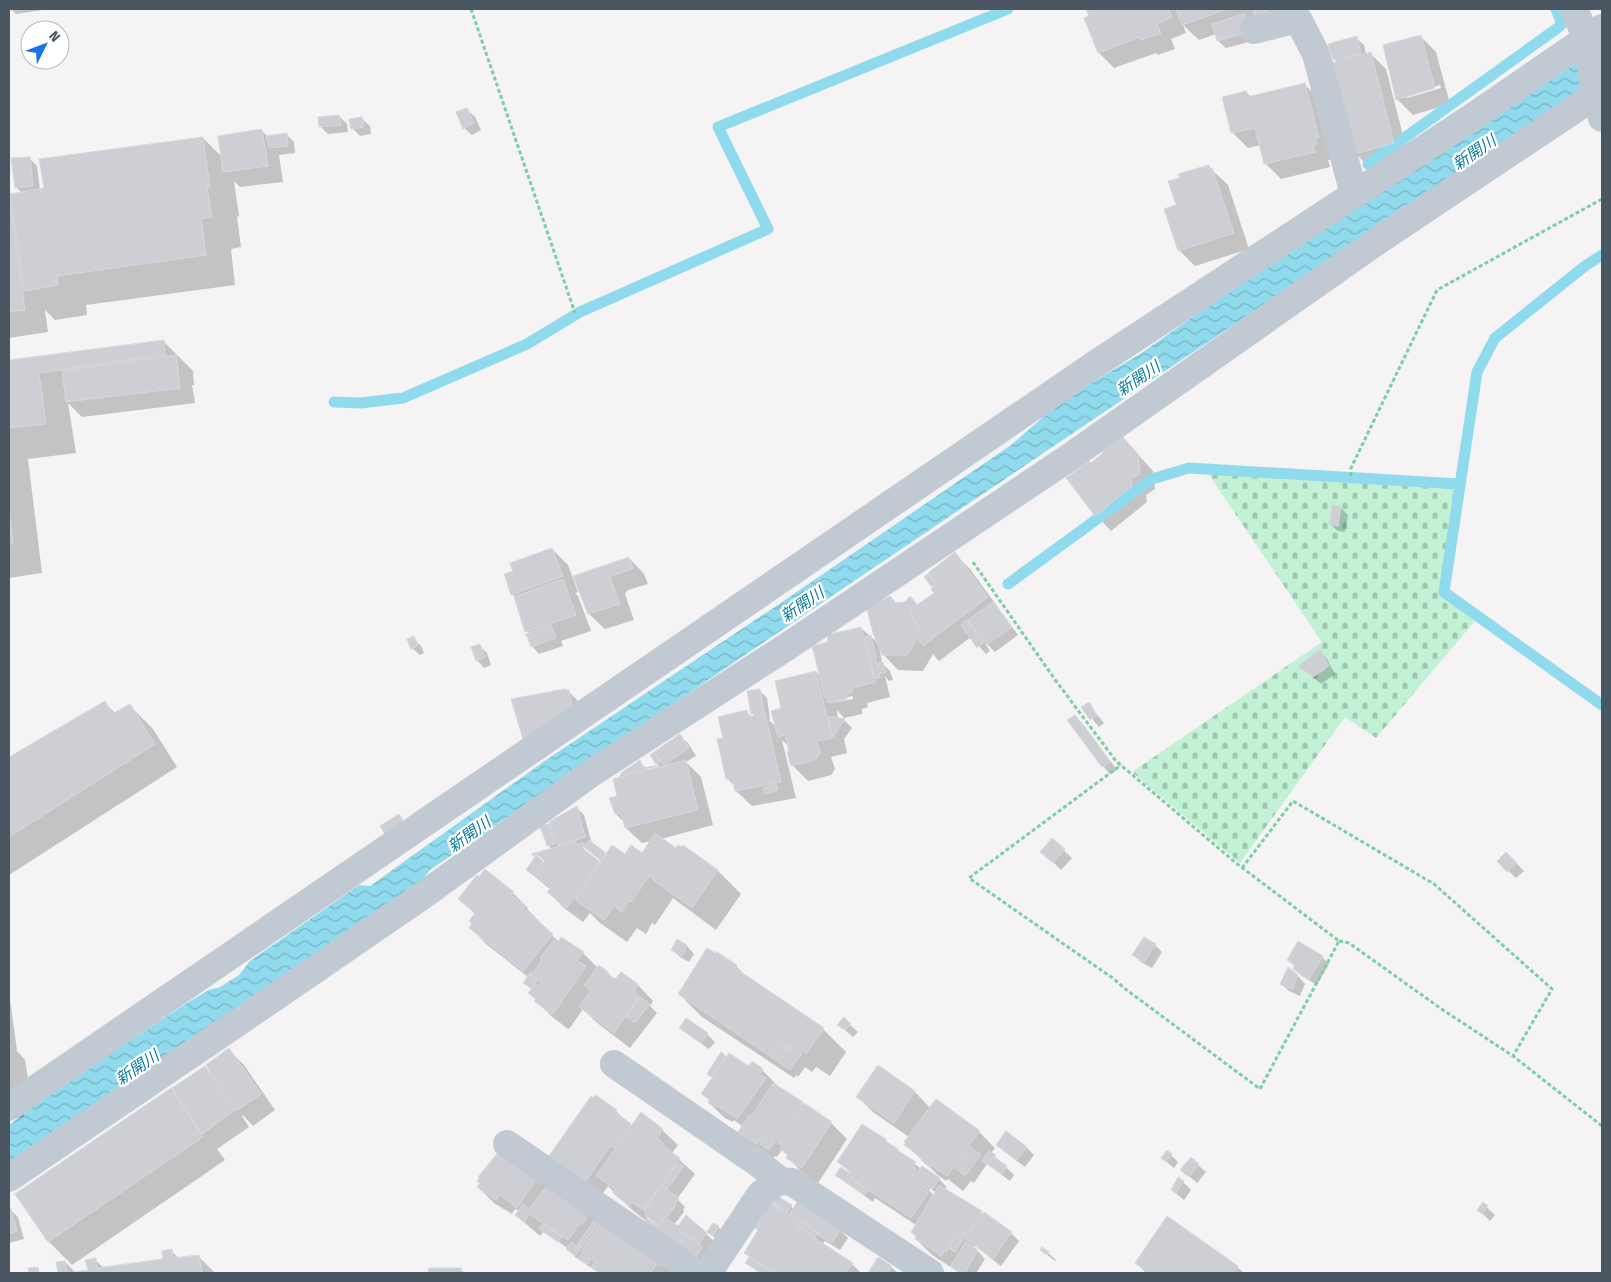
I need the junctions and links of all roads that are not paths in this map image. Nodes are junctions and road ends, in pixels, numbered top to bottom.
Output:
1 (1574, 9) edge
2 (1254, 30) dead end
3 (1595, 34) edge
4 (1599, 99) edge
5 (1354, 194) junction
6 (614, 1064) dead end
7 (9, 1107) edge
8 (506, 1144) dead end
9 (9, 1178) edge
10 (781, 1181) junction
11 (696, 1273) edge
12 (708, 1273) edge
13 (930, 1273) edge

1 - 3 street
2 - 5 street
3 - 4 street
3 - 5 street
4 - 9 street
5 - 7 street
6 - 10 street
8 - 11 street
10 - 12 street
10 - 13 street

